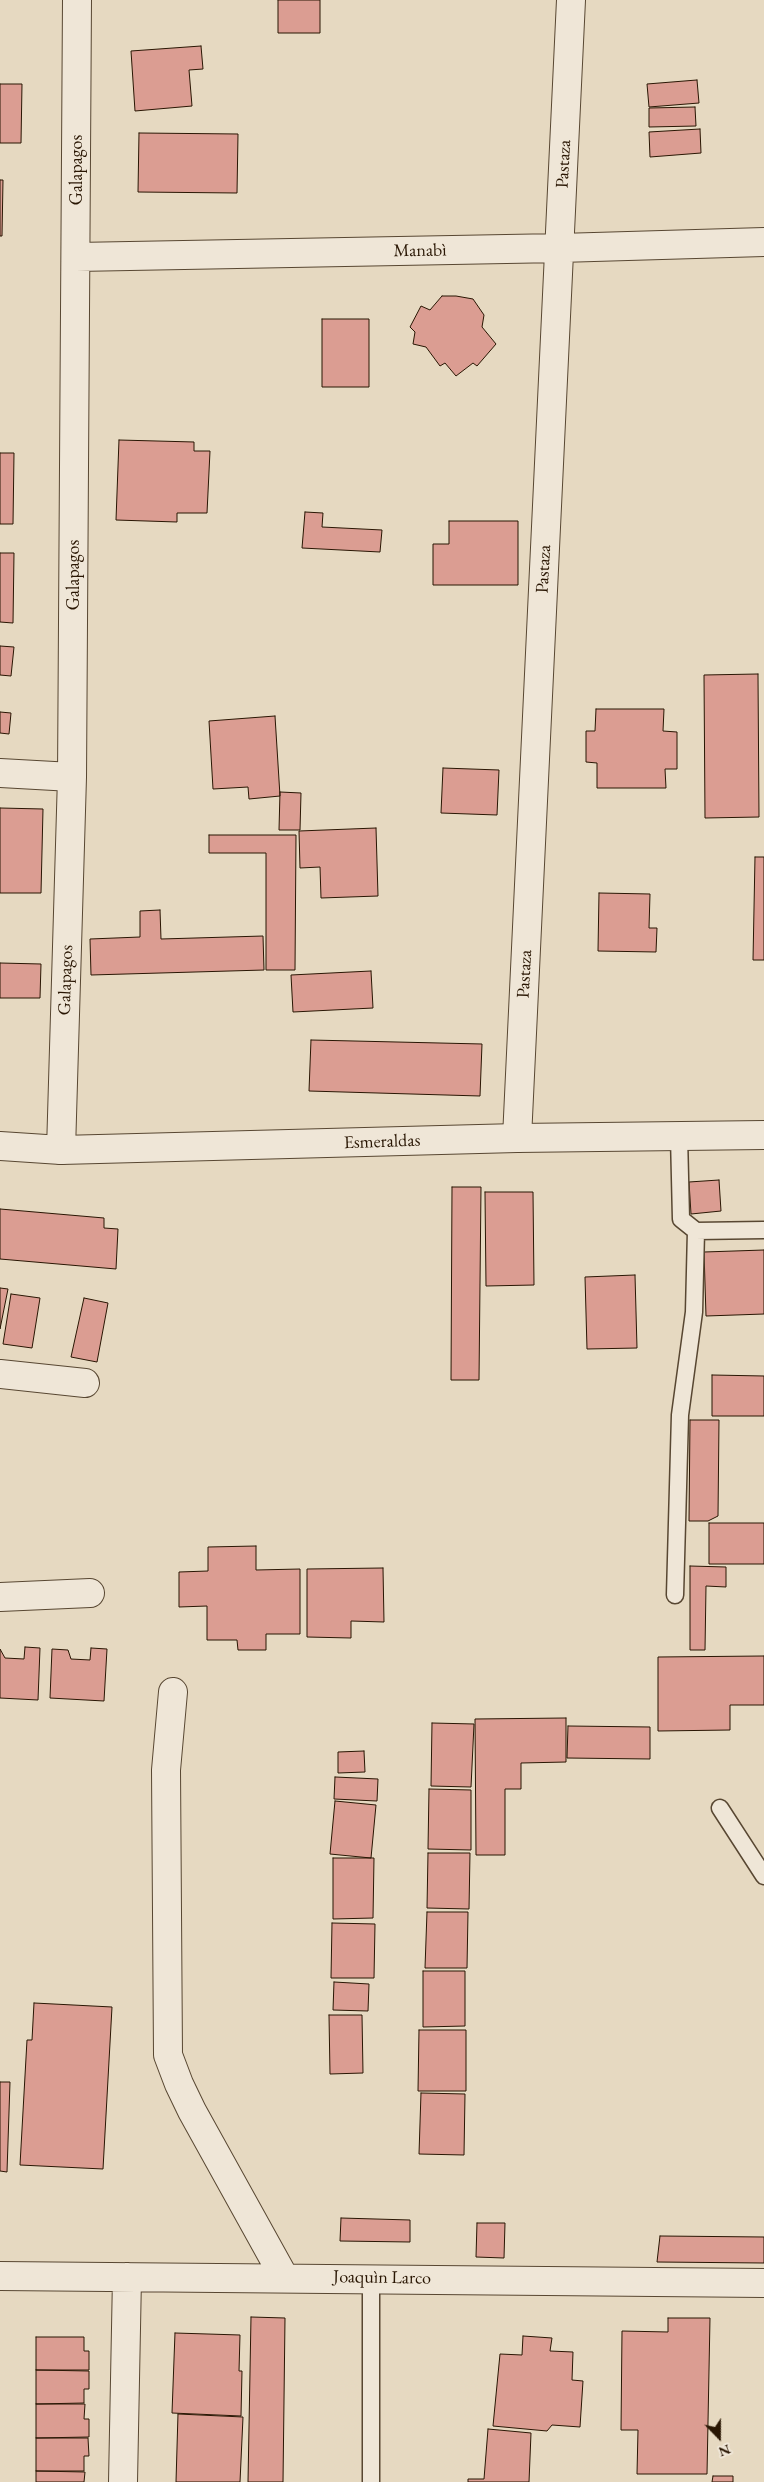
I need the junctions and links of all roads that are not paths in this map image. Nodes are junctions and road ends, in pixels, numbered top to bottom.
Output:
1 (77, 0) edge
2 (571, 0) edge
3 (764, 242) edge
4 (560, 248) junction
5 (76, 257) junction
6 (0, 773) edge
7 (72, 777) junction
8 (764, 1135) edge
9 (680, 1136) junction
10 (517, 1138) junction
11 (0, 1146) edge
12 (62, 1150) junction
13 (764, 1230) edge
14 (696, 1231) junction
15 (0, 1374) edge
16 (85, 1383) dead end
17 (90, 1593) dead end
18 (674, 1595) dead end
19 (0, 1597) edge
20 (173, 1692) dead end
21 (720, 1808) dead end
22 (764, 1876) edge
23 (0, 2276) edge
24 (126, 2276) junction
25 (284, 2278) junction
26 (371, 2278) junction
27 (764, 2283) edge
28 (123, 2482) edge
29 (371, 2482) edge

1 - 5 street, Galapagos
2 - 4 street, Pastaza
3 - 4 street, Manabì
4 - 5 street, Manabì
4 - 10 street, Pastaza
5 - 7 street, Galapagos
6 - 7 street
7 - 12 street, Galapagos
8 - 9 street, Esmeraldas
9 - 10 street, Esmeraldas
9 - 14 lane
10 - 12 street, Esmeraldas
11 - 12 street, Esmeraldas
13 - 14 lane
14 - 18 lane
15 - 16 street
17 - 19 street
20 - 25 street
21 - 22 lane
23 - 24 street, Joaquìn Larco
24 - 25 street, Joaquìn Larco
24 - 28 street
25 - 26 street, Joaquìn Larco
26 - 27 street, Joaquìn Larco
26 - 29 lane

